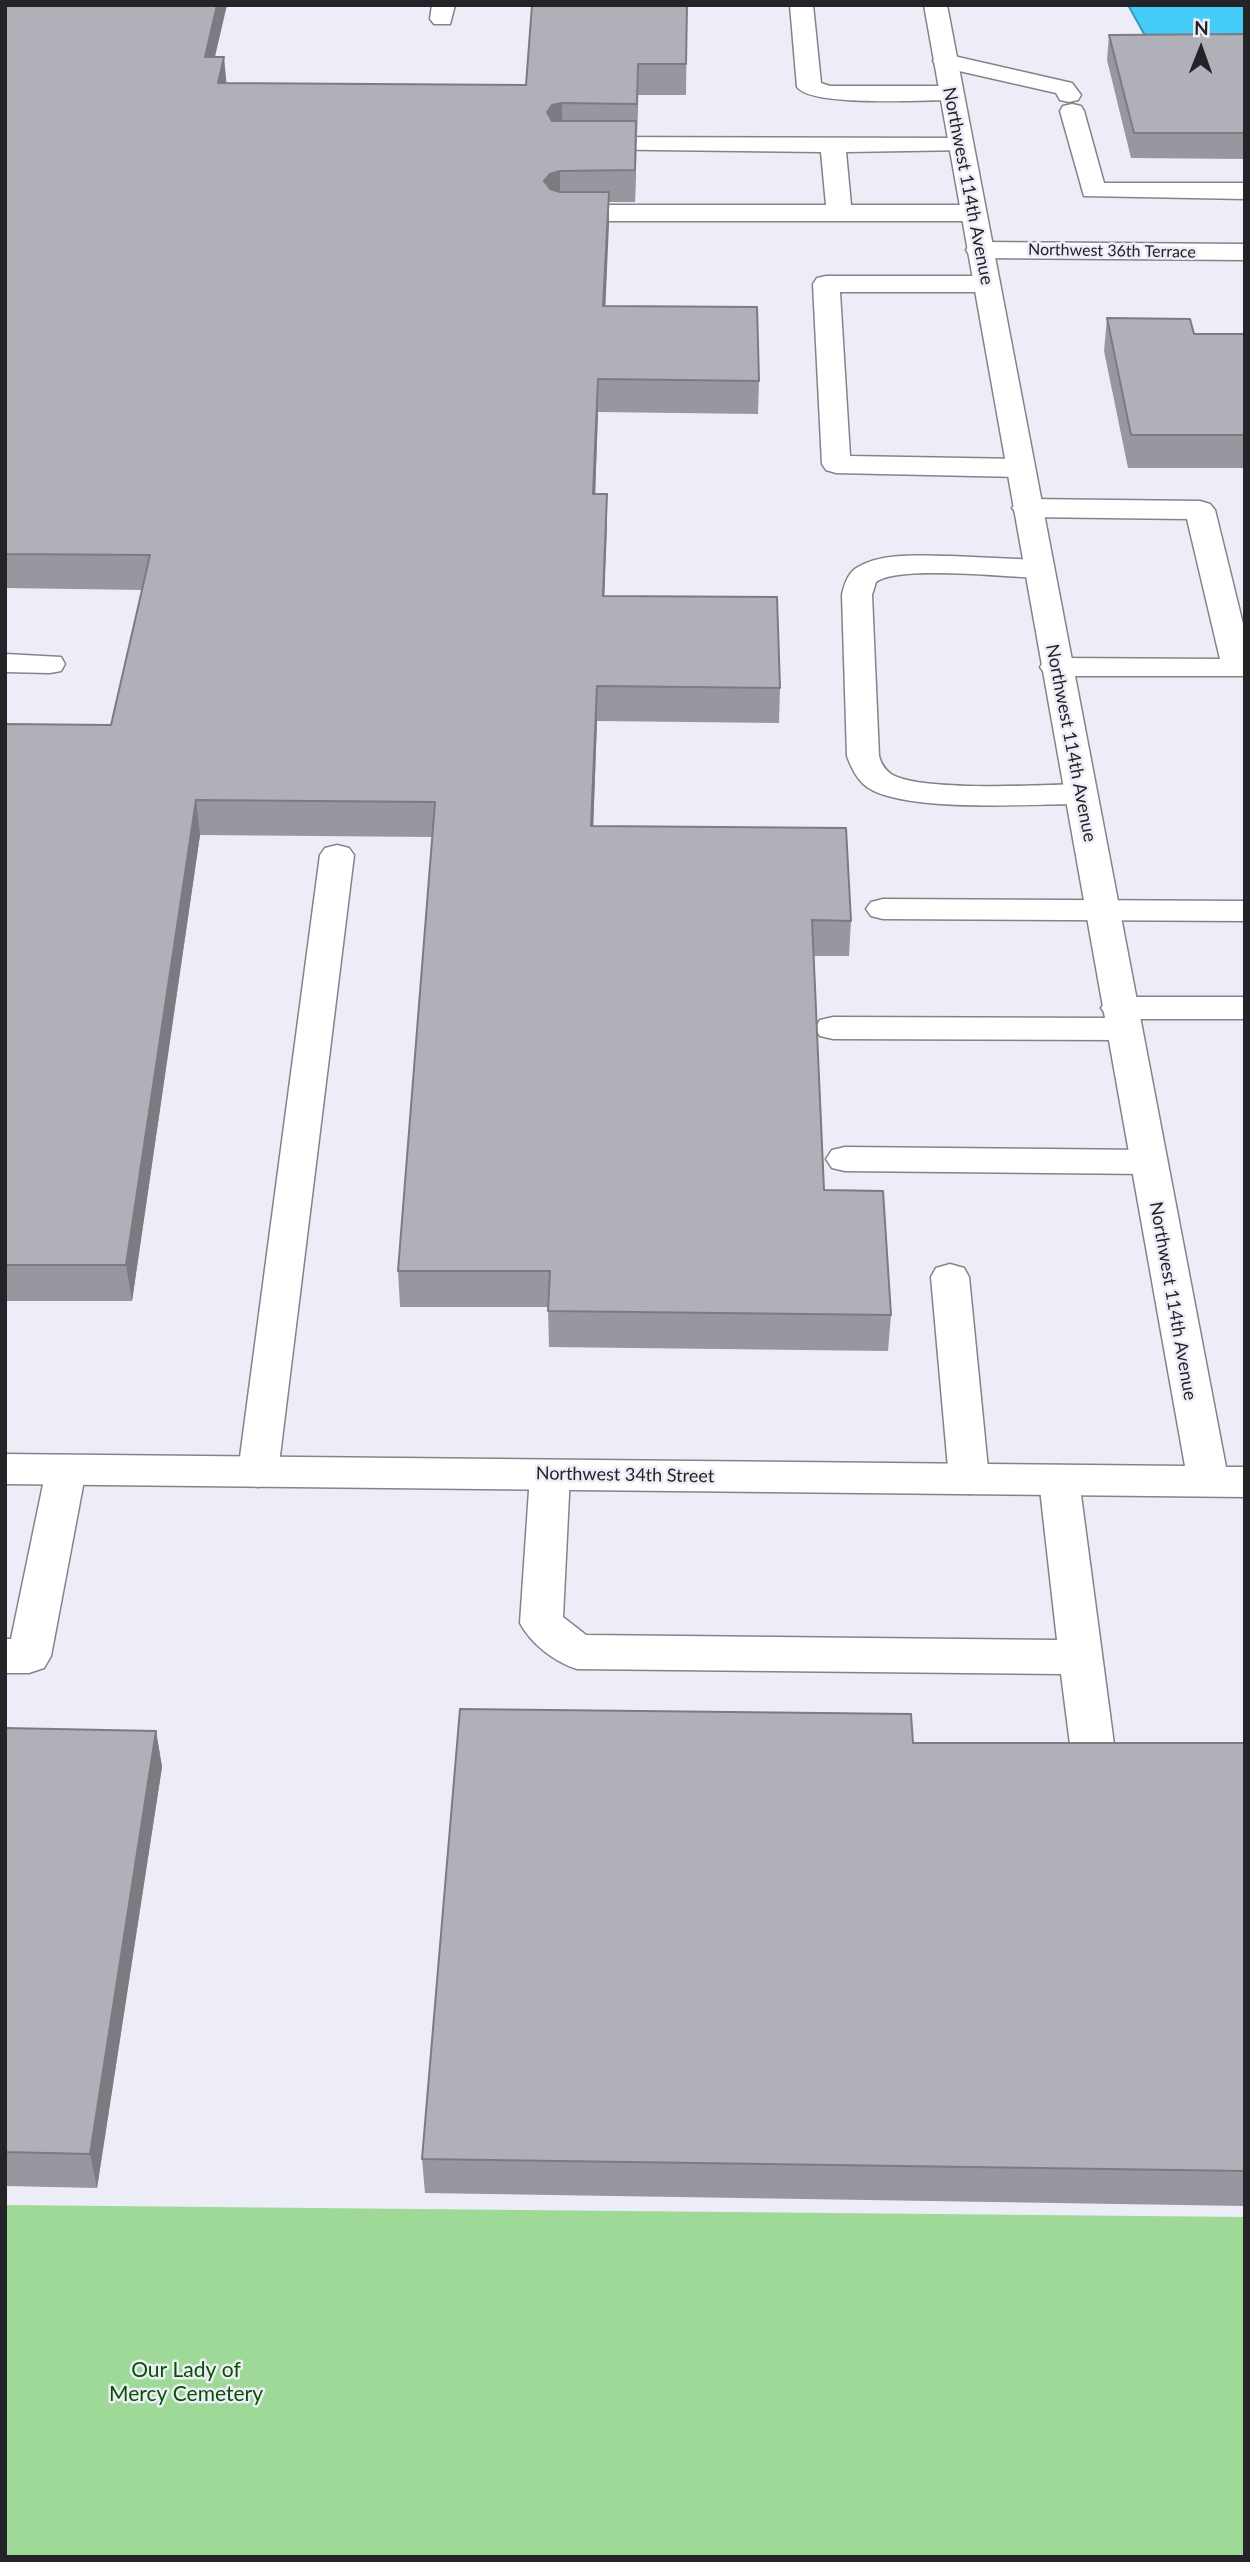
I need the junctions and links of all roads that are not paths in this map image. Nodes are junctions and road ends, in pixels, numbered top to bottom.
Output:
1 (801, 5) edge
2 (935, 5) edge
3 (945, 61) junction
4 (951, 93) junction
5 (562, 144) edge
6 (833, 144) junction
7 (960, 145) junction
8 (1245, 191) edge
9 (839, 212) junction
10 (560, 213) edge
11 (972, 213) junction
12 (979, 250) junction
13 (1245, 252) edge
14 (986, 284) junction
15 (1020, 468) junction
16 (1027, 508) junction
17 (1039, 569) junction
18 (5, 663) edge
19 (50, 664) dead end
20 (1056, 667) junction
21 (1080, 794) junction
22 (337, 855) dead end
23 (883, 909) dead end
24 (1102, 910) junction
25 (1245, 911) edge
26 (1245, 1008) edge
27 (1122, 1019) junction
28 (833, 1028) dead end
29 (845, 1159) dead end
30 (1148, 1162) junction
31 (950, 1277) dead end
32 (5, 1469) edge
33 (65, 1470) junction
34 (258, 1472) junction
35 (550, 1475) junction
36 (969, 1479) junction
37 (1059, 1480) junction
38 (1226, 1482) edge
39 (5, 1656) edge
40 (1081, 1657) junction
41 (1093, 1752) edge

1 - 4 street
2 - 3 street, Northwest 114th Avenue
3 - 4 street, Northwest 114th Avenue
3 - 8 street
4 - 7 street, Northwest 114th Avenue
5 - 6 street
6 - 7 street
6 - 9 street
7 - 11 street, Northwest 114th Avenue
9 - 10 street
9 - 11 street
11 - 12 street, Northwest 114th Avenue
12 - 13 street, Northwest 36th Terrace
12 - 14 street, Northwest 114th Avenue
14 - 15 street, Northwest 114th Avenue
14 - 15 street
15 - 16 street, Northwest 114th Avenue
16 - 17 street, Northwest 114th Avenue
16 - 20 street
17 - 20 street, Northwest 114th Avenue
17 - 21 street
18 - 19 street
20 - 21 street, Northwest 114th Avenue
21 - 24 street, Northwest 114th Avenue
22 - 34 street
23 - 24 street
24 - 25 street
24 - 27 street, Northwest 114th Avenue
26 - 27 street
27 - 28 street
27 - 30 street, Northwest 114th Avenue
29 - 30 street
30 - 38 street, Northwest 114th Avenue
31 - 36 street
32 - 33 street, Northwest 34th Street
33 - 34 street, Northwest 34th Street
33 - 39 street
34 - 35 street, Northwest 34th Street
35 - 36 street, Northwest 34th Street
35 - 40 street
36 - 37 street, Northwest 34th Street
37 - 38 street, Northwest 34th Street
37 - 40 street
40 - 41 street

